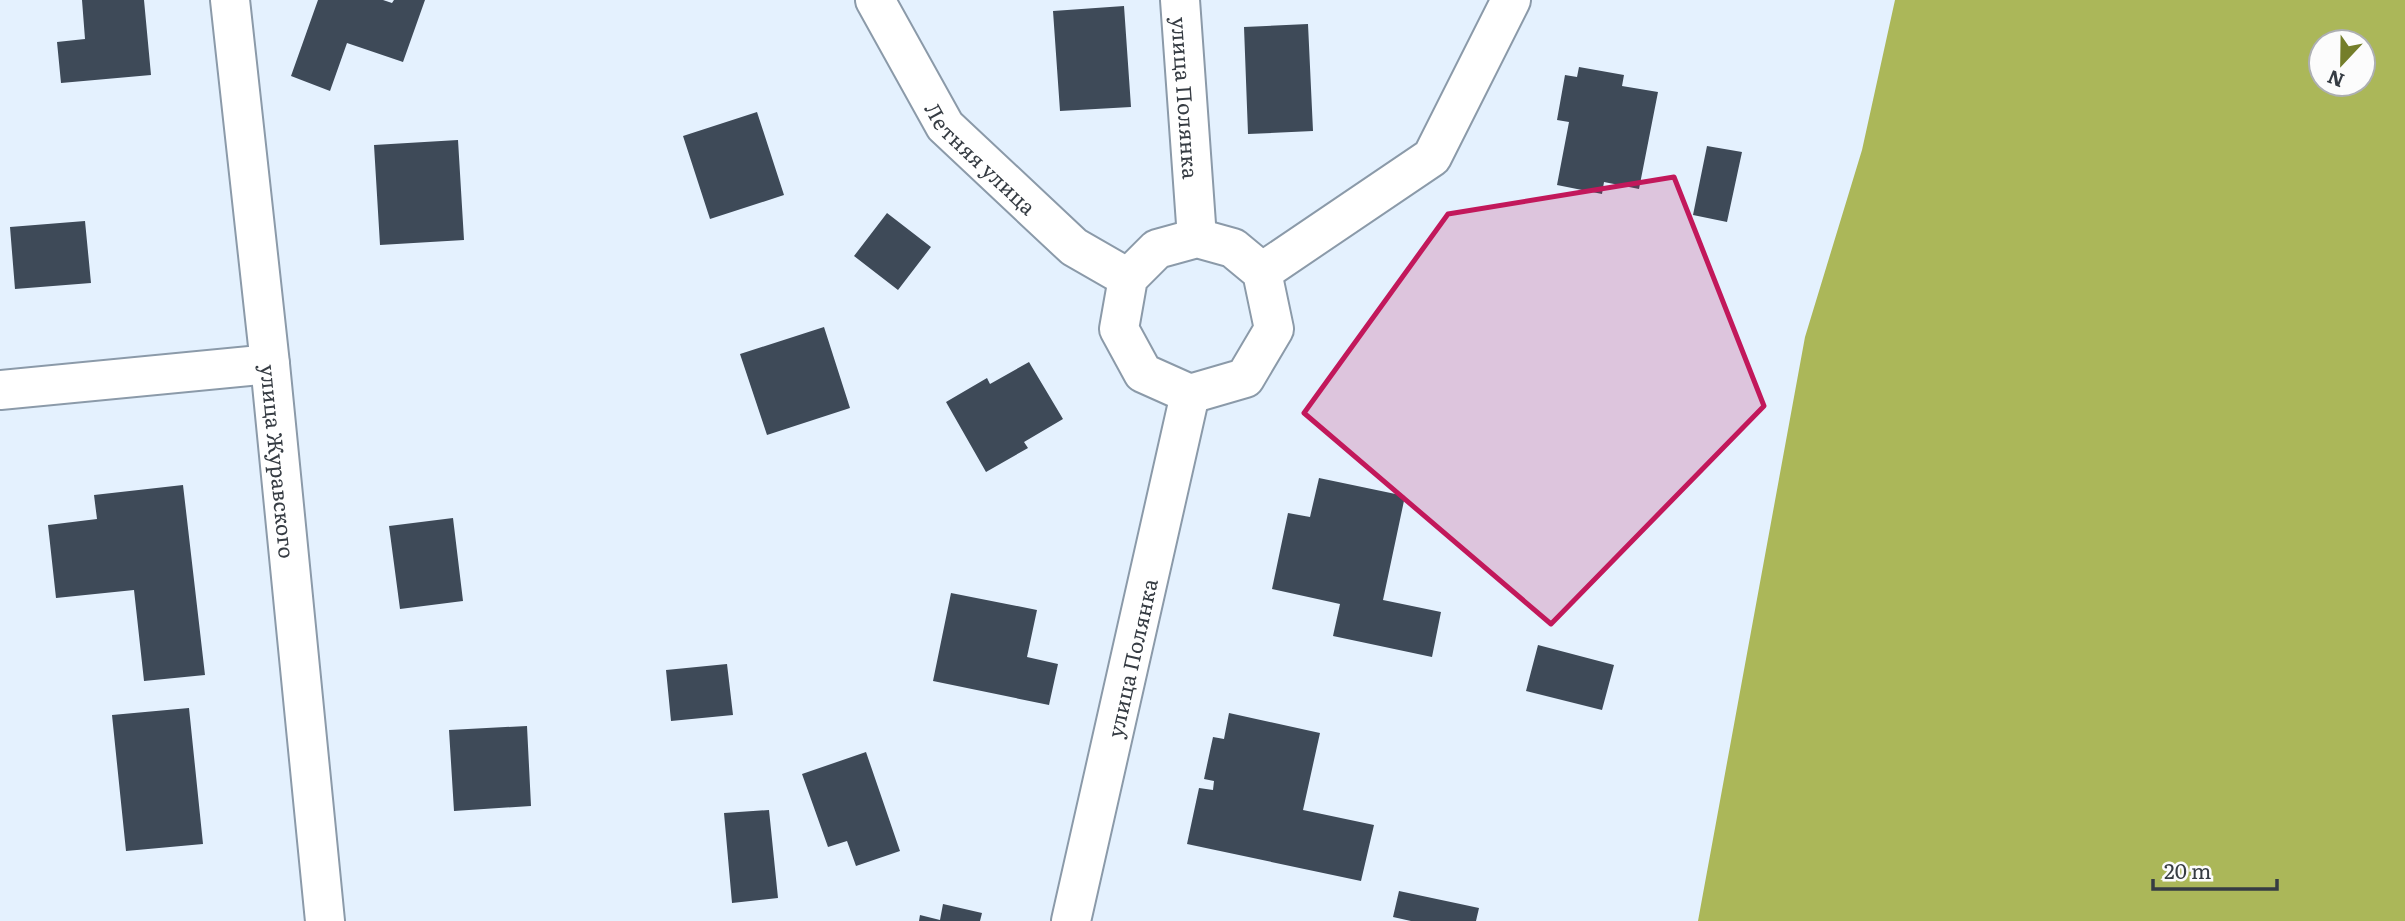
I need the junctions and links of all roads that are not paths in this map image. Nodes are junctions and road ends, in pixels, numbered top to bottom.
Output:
1 (230, 0) edge
2 (875, 0) edge
3 (1180, 0) edge
4 (1511, 0) edge
5 (1197, 238) junction
6 (1262, 272) junction
7 (1128, 278) junction
8 (270, 364) junction
9 (0, 390) edge
10 (1190, 394) junction
11 (325, 921) edge
12 (1071, 921) edge

1 - 8 street, улица Журавского
2 - 7 street, Летняя улица
3 - 5 street, улица Полянка
4 - 6 street
5 - 6 street
5 - 7 street
6 - 10 street
7 - 10 street
8 - 9 street
8 - 11 street, улица Журавского
10 - 12 street, улица Полянка

